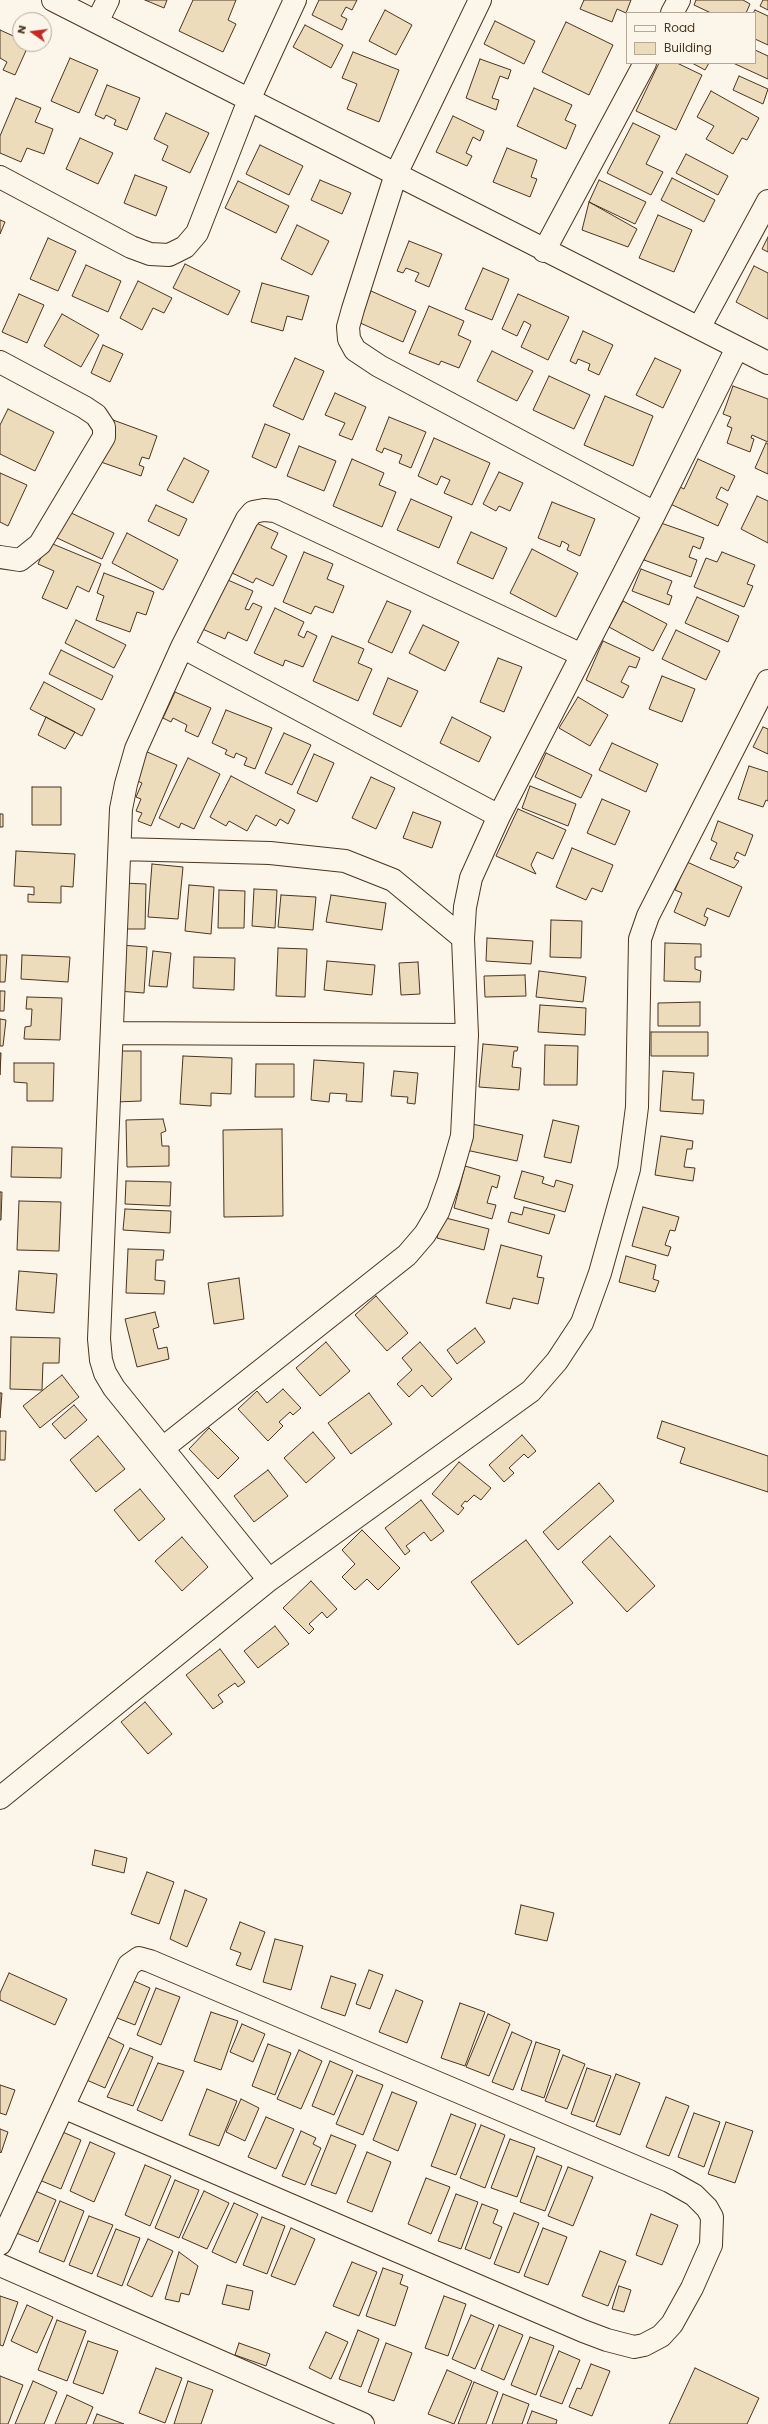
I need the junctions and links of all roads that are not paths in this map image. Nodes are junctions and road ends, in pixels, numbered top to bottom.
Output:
1 (53, 0) edge
2 (108, 0) edge
3 (294, 0) edge
4 (480, 0) edge
5 (679, 0) edge
6 (673, 12) edge
7 (97, 22) junction
8 (644, 64) edge
9 (249, 100) junction
10 (396, 174) junction
11 (0, 177) edge
12 (768, 201) edge
13 (544, 251) junction
14 (699, 328) junction
15 (737, 348) junction
16 (0, 362) edge
17 (768, 363) edge
18 (655, 514) junction
19 (0, 556) edge
20 (182, 647) junction
21 (582, 655) junction
22 (768, 681) edge
23 (500, 816) junction
24 (120, 849) junction
25 (463, 938) junction
26 (112, 1033) junction
27 (467, 1035) junction
28 (162, 1448) junction
29 (269, 1580) junction
30 (0, 1798) edge
31 (62, 2107) junction
32 (0, 2244) edge
33 (0, 2265) edge
34 (363, 2424) edge

1 - 7 street
2 - 7 street
3 - 9 street
4 - 10 street
5 - 6 street
7 - 9 street
8 - 13 street
9 - 10 street
9 - 11 street
10 - 13 street
10 - 18 street
12 - 14 street
13 - 14 street
14 - 15 street
15 - 17 street
15 - 18 street
16 - 19 street
18 - 21 street
20 - 21 street
20 - 23 street
20 - 24 street
21 - 23 street
22 - 29 street
23 - 25 street
24 - 25 street
24 - 26 street
25 - 27 street
26 - 27 street
26 - 28 street
27 - 28 street
28 - 29 street
29 - 30 street
31 - 31 street
31 - 32 street
33 - 34 street

